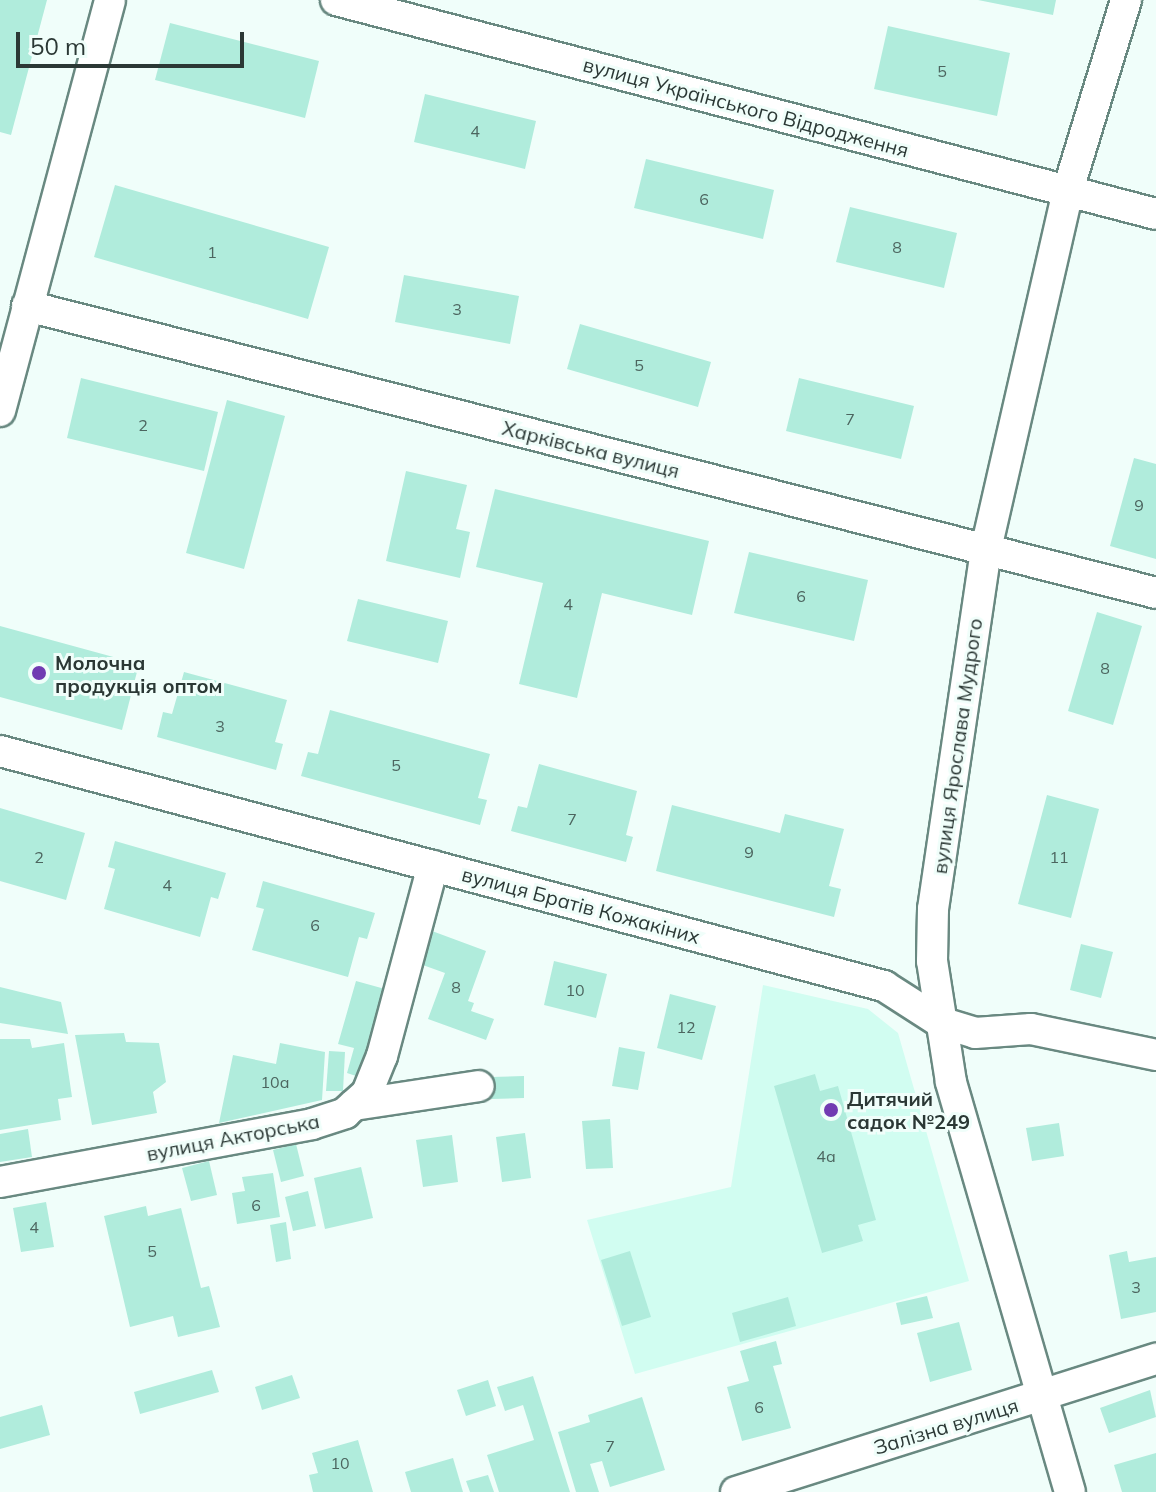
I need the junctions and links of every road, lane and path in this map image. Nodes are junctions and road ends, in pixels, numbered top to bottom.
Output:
1 (110, 0) edge
2 (336, 0) edge
3 (1126, 0) edge
4 (1068, 190) junction
5 (1156, 214) edge
6 (27, 306) junction
7 (0, 411) edge
8 (986, 549) junction
9 (1156, 593) edge
10 (0, 751) edge
11 (433, 866) junction
12 (940, 1022) junction
13 (1156, 1055) edge
14 (479, 1086) dead end
15 (354, 1105) junction
16 (0, 1182) edge
17 (1156, 1359) edge
18 (1041, 1396) junction
19 (736, 1492) edge
20 (1070, 1492) edge

1 - 6 street
2 - 4 street, вулиця Українського Відродження
3 - 4 street, вулиця Ярослава Мудрого
4 - 5 street, вулиця Українського Відродження
4 - 8 street, вулиця Ярослава Мудрого
6 - 7 street
6 - 8 street, Харківська вулиця
8 - 9 street, Харківська вулиця
8 - 12 street, вулиця Ярослава Мудрого
10 - 11 street, вулиця Братів Кожакіних
11 - 12 street, вулиця Братів Кожакіних
11 - 15 street
12 - 13 street, вулиця Братів Кожакіних
12 - 18 street, вулиця Ярослава Мудрого
14 - 15 street, вулиця Акторська
15 - 16 street, вулиця Акторська
17 - 18 street, Залізна вулиця
18 - 19 street, Залізна вулиця
18 - 20 street, вулиця Ярослава Мудрого

